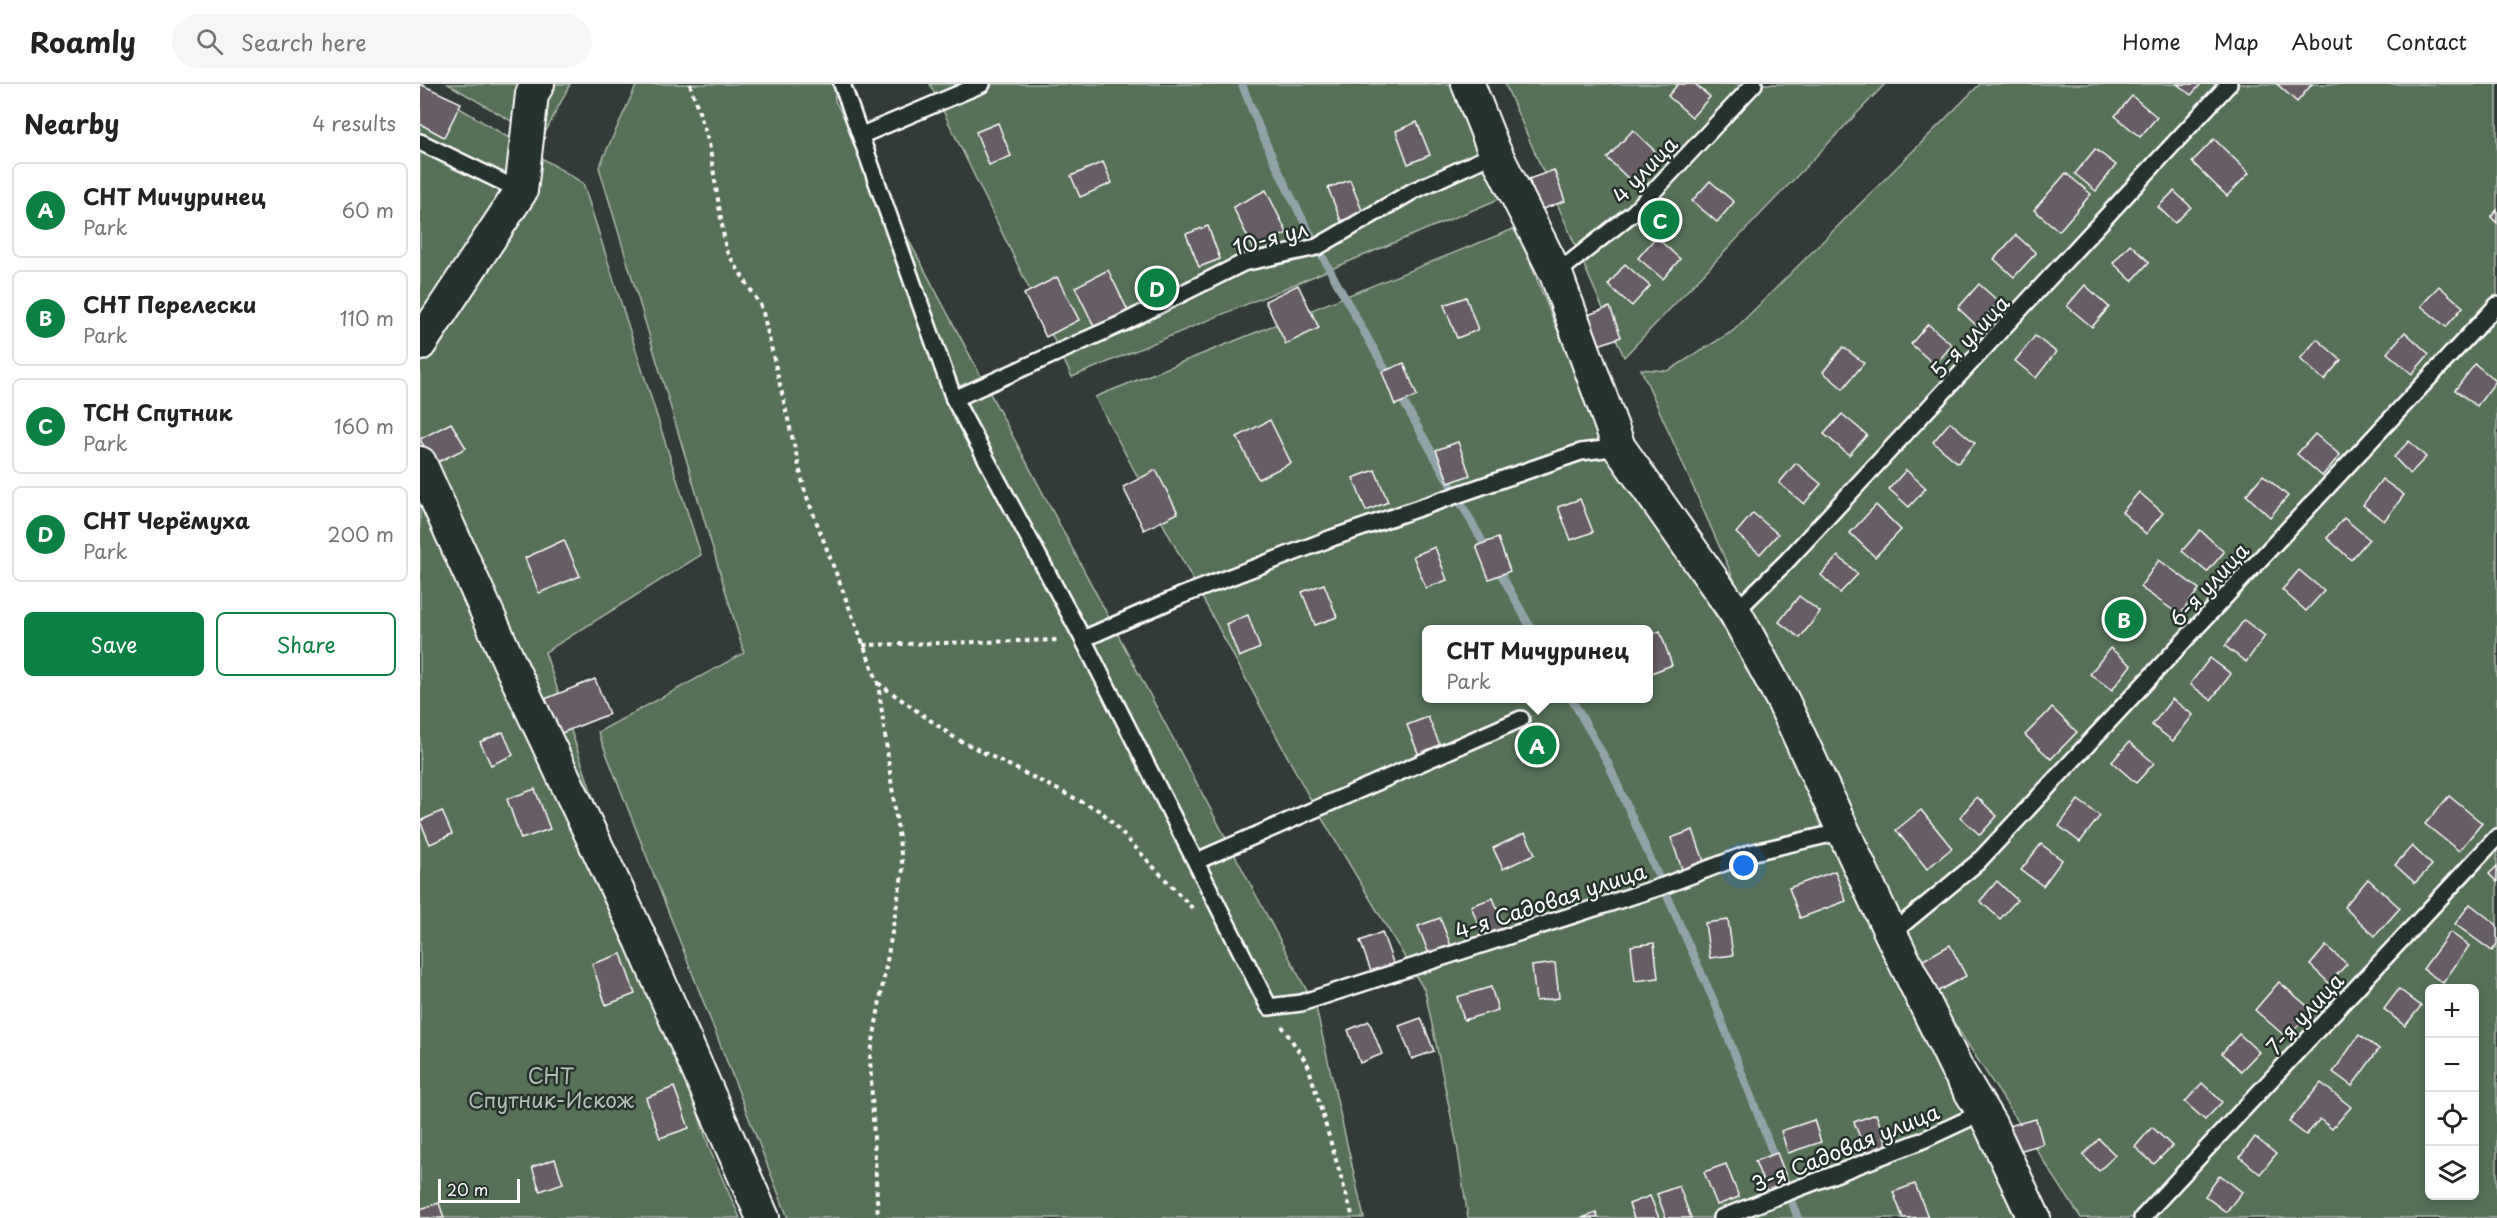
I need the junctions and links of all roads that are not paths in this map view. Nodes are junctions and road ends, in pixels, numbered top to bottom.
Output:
1 (538, 84) edge
2 (842, 84) edge
3 (982, 84) edge
4 (1468, 84) edge
5 (1754, 84) edge
6 (2229, 84) edge
7 (862, 135) junction
8 (420, 142) edge
9 (1494, 150) junction
10 (521, 191) junction
11 (1556, 274) junction
12 (2497, 305) edge
13 (420, 344) edge
14 (954, 399) junction
15 (1619, 447) junction
16 (420, 463) edge
17 (1735, 612) junction
18 (1083, 639) junction
19 (1521, 719) dead end
20 (1844, 831) junction
21 (2497, 837) edge
22 (1197, 861) junction
23 (1891, 934) junction
24 (1983, 1112) junction
25 (763, 1218) edge
26 (1721, 1218) edge
27 (2034, 1218) edge
28 (2142, 1218) edge

1 - 10 street
2 - 7 lane
3 - 7 lane
4 - 9 street
5 - 11 lane, 4 улица
6 - 17 lane, 5-я улица
7 - 14 lane
8 - 10 lane
9 - 11 street
9 - 14 lane, 10-я ул
10 - 13 street
11 - 15 street
12 - 23 lane, 6-я улица
14 - 18 lane
15 - 17 street
15 - 18 lane
16 - 25 street
17 - 20 street
18 - 22 lane
19 - 22 lane
20 - 22 lane, 4-я Садовая улица
20 - 23 street
21 - 28 lane, 7-я улица
23 - 24 street
24 - 26 lane, 3-я Садовая улица
24 - 27 street

